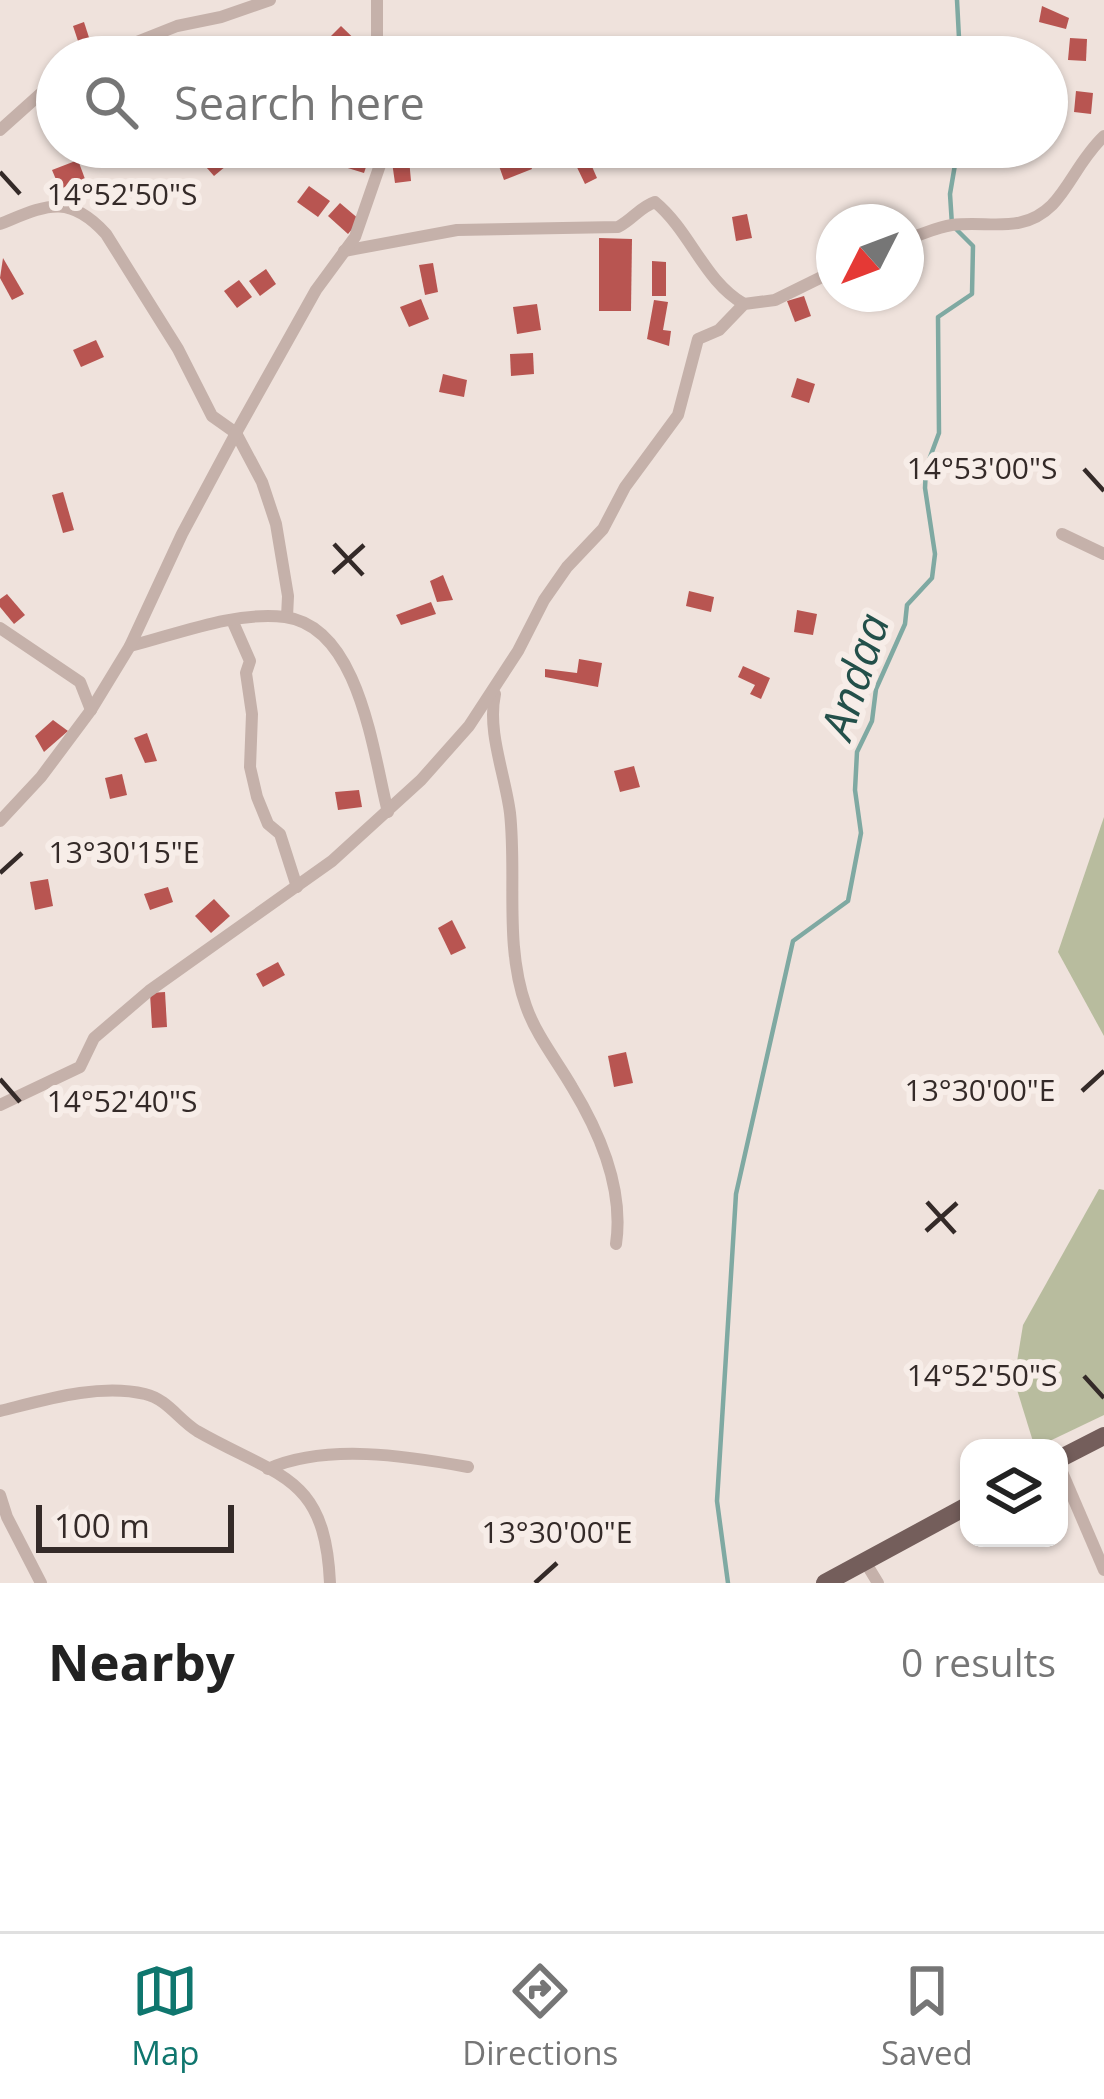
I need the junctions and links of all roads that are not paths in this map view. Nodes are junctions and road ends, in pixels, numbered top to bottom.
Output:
1 (270, 0) edge
2 (377, 0) edge
3 (152, 36) edge
4 (377, 36) edge
5 (36, 98) edge
6 (0, 130) edge
7 (1104, 136) edge
8 (379, 168) edge
9 (0, 224) edge
10 (924, 234) edge
11 (343, 251) junction
12 (816, 280) edge
13 (744, 304) junction
14 (236, 433) junction
15 (1062, 534) dead end
16 (1104, 554) edge
17 (286, 617) junction
18 (232, 620) junction
19 (0, 628) edge
20 (130, 646) junction
21 (113, 672) junction
22 (80, 682) junction
23 (496, 687) junction
24 (91, 710) junction
25 (388, 812) junction
26 (0, 821) edge
27 (297, 886) junction
28 (0, 1106) edge
29 (616, 1244) dead end
30 (0, 1412) edge
31 (1104, 1436) edge
32 (1068, 1457) edge
33 (468, 1467) dead end
34 (268, 1469) junction
35 (1068, 1484) edge
36 (0, 1495) edge
37 (960, 1510) edge
38 (864, 1560) junction
39 (1104, 1570) edge
40 (41, 1583) edge
41 (330, 1583) edge
42 (825, 1583) edge
43 (878, 1583) edge

1 - 3 street
2 - 4 street
5 - 6 street
7 - 10 street
8 - 11 street
9 - 14 street
11 - 13 street
11 - 14 street
12 - 13 street
13 - 23 street
14 - 17 street
14 - 20 street
15 - 16 street
17 - 18 street
17 - 25 street
18 - 20 street
18 - 27 street
19 - 22 street
20 - 21 street
21 - 22 street
21 - 24 street
22 - 24 street
23 - 25 street
23 - 29 street
24 - 26 street
25 - 27 street
27 - 28 street
30 - 34 street
31 - 32 main road
33 - 34 street
34 - 41 street
35 - 39 street
36 - 40 street
37 - 38 main road
38 - 42 main road
38 - 43 street

